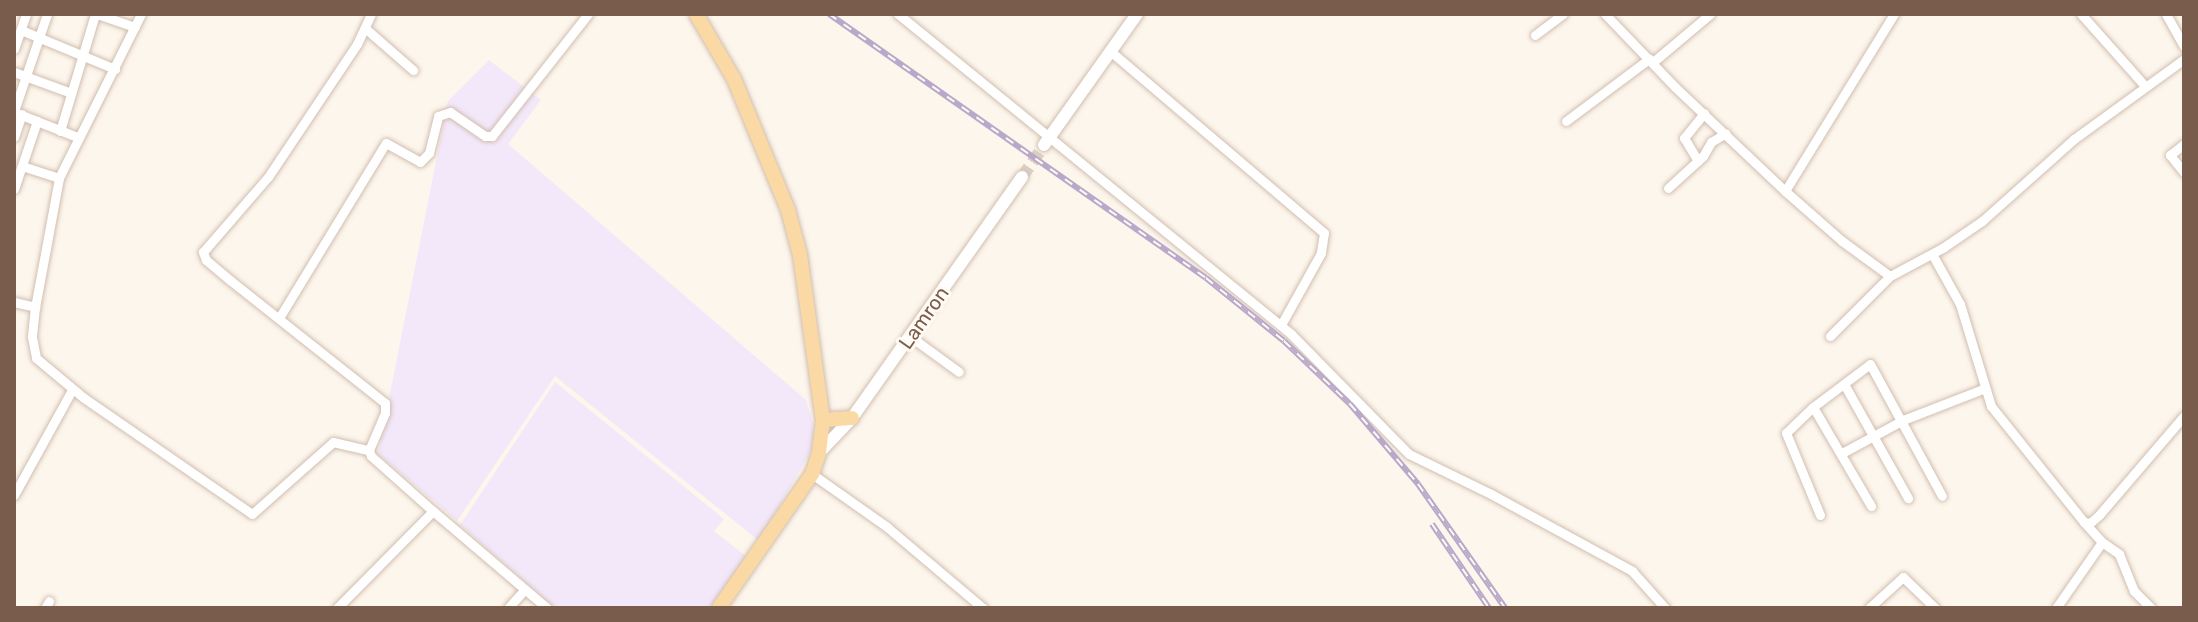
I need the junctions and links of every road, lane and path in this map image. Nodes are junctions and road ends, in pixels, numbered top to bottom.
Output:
1 (26, 14) edge
2 (47, 14) edge
3 (96, 14) edge
4 (141, 14) edge
5 (371, 14) edge
6 (588, 14) edge
7 (696, 14) edge
8 (898, 14) edge
9 (1137, 14) edge
10 (1563, 14) edge
11 (1605, 14) edge
12 (1710, 14) edge
13 (1894, 14) edge
14 (2081, 14) edge
15 (2166, 14) edge
16 (135, 27) junction
17 (365, 28) junction
18 (21, 30) junction
19 (1535, 35) dead end
20 (39, 38) junction
21 (2184, 46) edge
22 (14, 49) edge
23 (1109, 50) junction
24 (83, 56) junction
25 (2184, 59) edge
26 (1651, 60) junction
27 (115, 69) junction
28 (413, 70) dead end
29 (14, 72) edge
30 (26, 77) junction
31 (2144, 85) junction
32 (71, 93) junction
33 (17, 112) edge
34 (1704, 113) junction
35 (37, 121) junction
36 (1566, 121) dead end
37 (60, 131) junction
38 (1726, 133) junction
39 (14, 137) edge
40 (77, 137) junction
41 (1047, 140) junction
42 (2184, 144) edge
43 (1698, 161) junction
44 (22, 166) junction
45 (2184, 172) edge
46 (1022, 177) tunnel mouth
47 (59, 178) junction
48 (1668, 188) dead end
49 (14, 189) edge
50 (1785, 191) junction
51 (1932, 254) junction
52 (1890, 276) junction
53 (14, 302) edge
54 (35, 307) junction
55 (279, 318) junction
56 (1281, 325) junction
57 (1830, 336) dead end
58 (911, 337) junction
59 (959, 372) dead end
60 (1844, 384) junction
61 (1983, 389) junction
62 (72, 390) junction
63 (1813, 407) junction
64 (2184, 416) edge
65 (852, 418) junction
66 (823, 420) junction
67 (1903, 420) junction
68 (1873, 435) junction
69 (369, 450) junction
70 (819, 453) junction
71 (1842, 453) junction
72 (812, 474) junction
73 (14, 495) edge
74 (1942, 496) dead end
75 (1908, 498) dead end
76 (1871, 506) dead end
77 (433, 511) junction
78 (1820, 515) dead end
79 (2084, 522) junction
80 (2102, 542) junction
81 (525, 589) junction
82 (337, 608) edge
83 (508, 608) edge
84 (547, 608) edge
85 (719, 608) edge
86 (983, 608) edge
87 (1665, 608) edge
88 (1869, 608) edge
89 (1935, 608) edge
90 (2056, 608) edge
91 (2151, 608) edge

1 - 18 street
2 - 20 street
3 - 16 street
3 - 24 street
4 - 16 street
5 - 17 street
6 - 55 street
7 - 66 main road
8 - 41 street
9 - 23 street
10 - 19 street
11 - 26 street
12 - 26 street
13 - 50 street
14 - 31 street
15 - 21 street
16 - 27 street
17 - 28 street
17 - 55 street
18 - 20 street
18 - 22 street
20 - 24 street
20 - 30 street
23 - 41 street
23 - 56 street
24 - 27 street
24 - 32 street
25 - 31 street
26 - 34 street
26 - 36 street
27 - 40 street
29 - 30 street
30 - 32 street
30 - 33 street
31 - 51 street
32 - 37 street
33 - 35 street
33 - 39 street
34 - 38 street
34 - 43 street
35 - 37 street
35 - 44 street
37 - 40 street
38 - 43 street
38 - 50 street
40 - 47 street
41 - 56 street
42 - 45 street
43 - 48 street
44 - 47 street
44 - 49 street
46 - 58 street, Lamron
47 - 54 street
50 - 52 street
51 - 52 street
51 - 61 street
52 - 57 street
53 - 54 street
54 - 62 street
55 - 69 street
56 - 87 street
58 - 59 street
58 - 65 street, Lamron
60 - 63 street
60 - 67 street
60 - 68 street
61 - 67 street
61 - 79 street
62 - 69 street
62 - 73 street
63 - 71 street
63 - 78 street
64 - 79 street
65 - 66 main road
65 - 70 street, Lamron
66 - 70 main road
67 - 68 street
67 - 74 street
68 - 71 street
68 - 75 street
69 - 77 street
70 - 72 main road
71 - 76 street
72 - 85 main road
72 - 86 street
77 - 81 street
77 - 82 street
79 - 80 street
80 - 90 street
80 - 91 street
81 - 83 street
81 - 84 street
88 - 89 street

